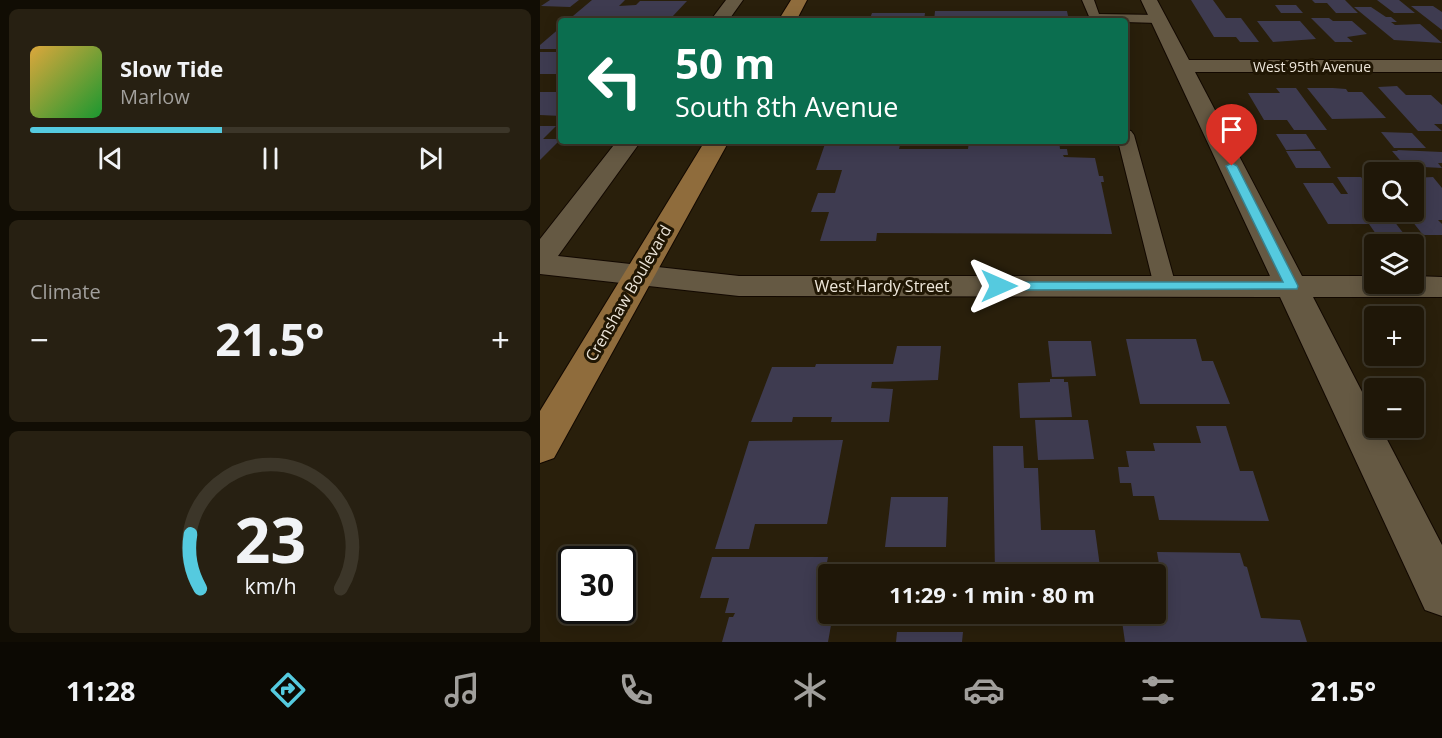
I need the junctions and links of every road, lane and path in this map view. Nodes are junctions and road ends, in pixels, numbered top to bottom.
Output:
1 (735, 0) edge
2 (799, 0) edge
3 (1088, 0) edge
4 (1154, 10) edge
5 (721, 18) edge
6 (789, 18) edge
7 (1093, 18) edge
8 (1106, 18) edge
9 (1181, 66) junction
10 (1442, 66) edge
11 (627, 144) edge
12 (715, 144) edge
13 (1127, 144) edge
14 (540, 259) edge
15 (540, 264) edge
16 (639, 276) junction
17 (1165, 286) junction
18 (1292, 286) junction
19 (1442, 287) edge
20 (540, 446) edge
21 (1442, 593) edge

1 - 5 street
2 - 6 main road
3 - 7 lane
4 - 8 lane
4 - 9 street
9 - 10 street, West 95th Avenue
9 - 18 street
11 - 14 street
12 - 16 main road, Crenshaw Boulevard
13 - 17 lane
15 - 16 street, West Hardy Street
16 - 17 street, West Hardy Street
16 - 20 main road, Crenshaw Boulevard
17 - 18 street, West Hardy Street
18 - 19 street, West Hardy Street
18 - 21 street

